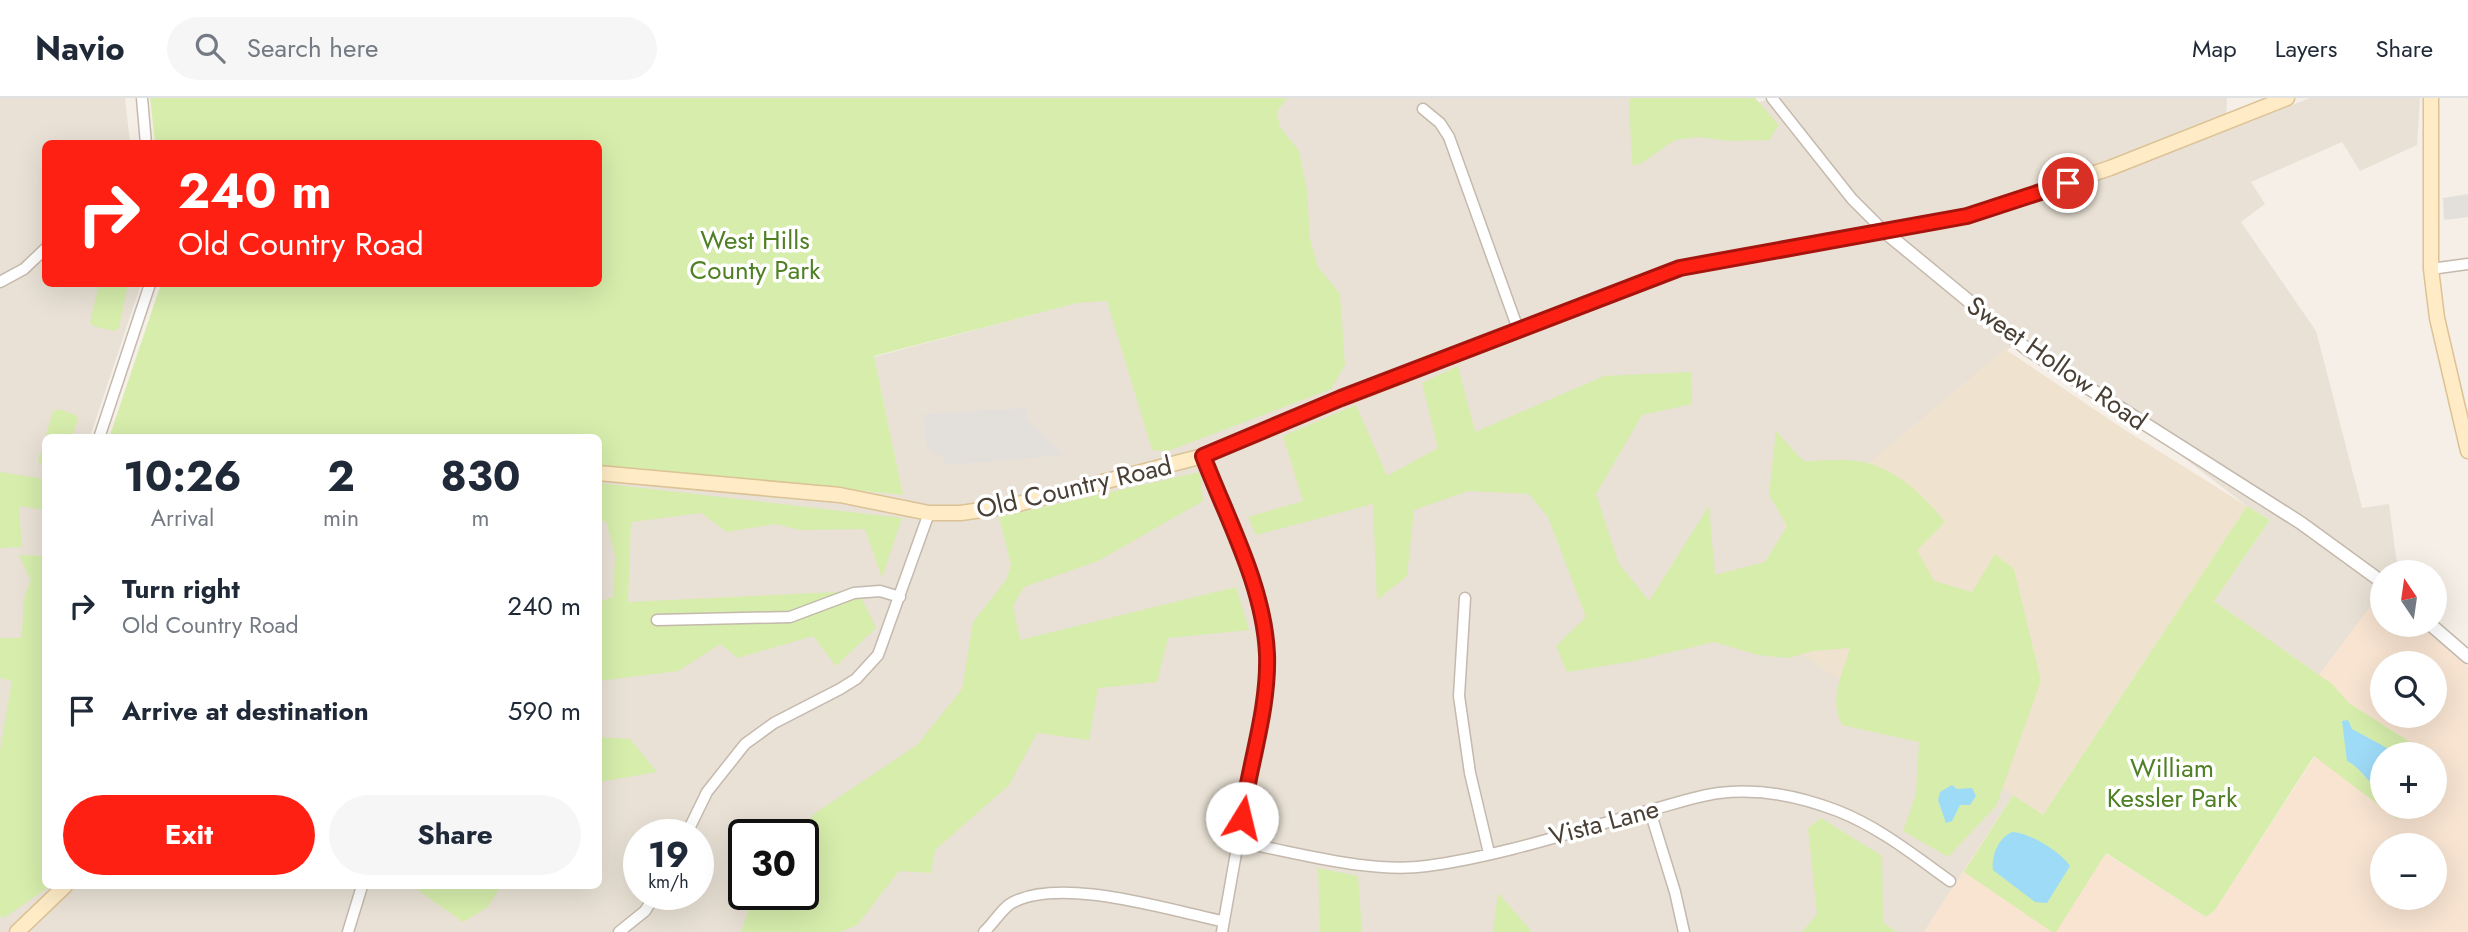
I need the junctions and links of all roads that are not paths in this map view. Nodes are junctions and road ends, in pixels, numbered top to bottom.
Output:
1 (142, 98) edge
2 (1772, 98) edge
3 (2287, 98) edge
4 (2431, 98) edge
5 (1423, 109) dead end
6 (146, 140) edge
7 (1885, 232) junction
8 (42, 252) edge
9 (2468, 264) edge
10 (2431, 269) junction
11 (0, 282) edge
12 (149, 287) edge
13 (1518, 329) junction
14 (100, 434) edge
15 (2468, 451) edge
16 (1203, 456) junction
17 (602, 473) edge
18 (929, 513) junction
19 (2370, 573) edge
20 (900, 597) junction
21 (1465, 598) dead end
22 (657, 620) dead end
23 (2445, 637) edge
24 (2468, 657) edge
25 (1650, 811) junction
26 (694, 819) edge
27 (1238, 842) junction
28 (1489, 853) junction
29 (1950, 881) dead end
30 (62, 889) edge
31 (361, 889) edge
32 (646, 910) edge
33 (1222, 926) edge
34 (17, 932) edge
35 (348, 932) edge
36 (620, 932) edge
37 (984, 932) edge
38 (1684, 932) edge

1 - 6 street
2 - 7 street, Sweet Hollow Road
3 - 7 main road, Old Country Road
4 - 10 main road
5 - 13 street
7 - 13 main road, Old Country Road
7 - 19 street, Sweet Hollow Road
8 - 11 street
9 - 10 street
10 - 15 main road
12 - 14 street
13 - 16 main road, Old Country Road
16 - 18 main road, Old Country Road
16 - 27 street
17 - 18 main road, Old Country Road
18 - 20 street
20 - 22 street
20 - 26 street
21 - 28 street
23 - 24 street
25 - 28 street, Vista Lane
25 - 29 street, Vista Lane
25 - 38 street
27 - 28 street, Vista Lane
27 - 33 street
30 - 34 main road
31 - 35 street
32 - 36 street
33 - 37 street

